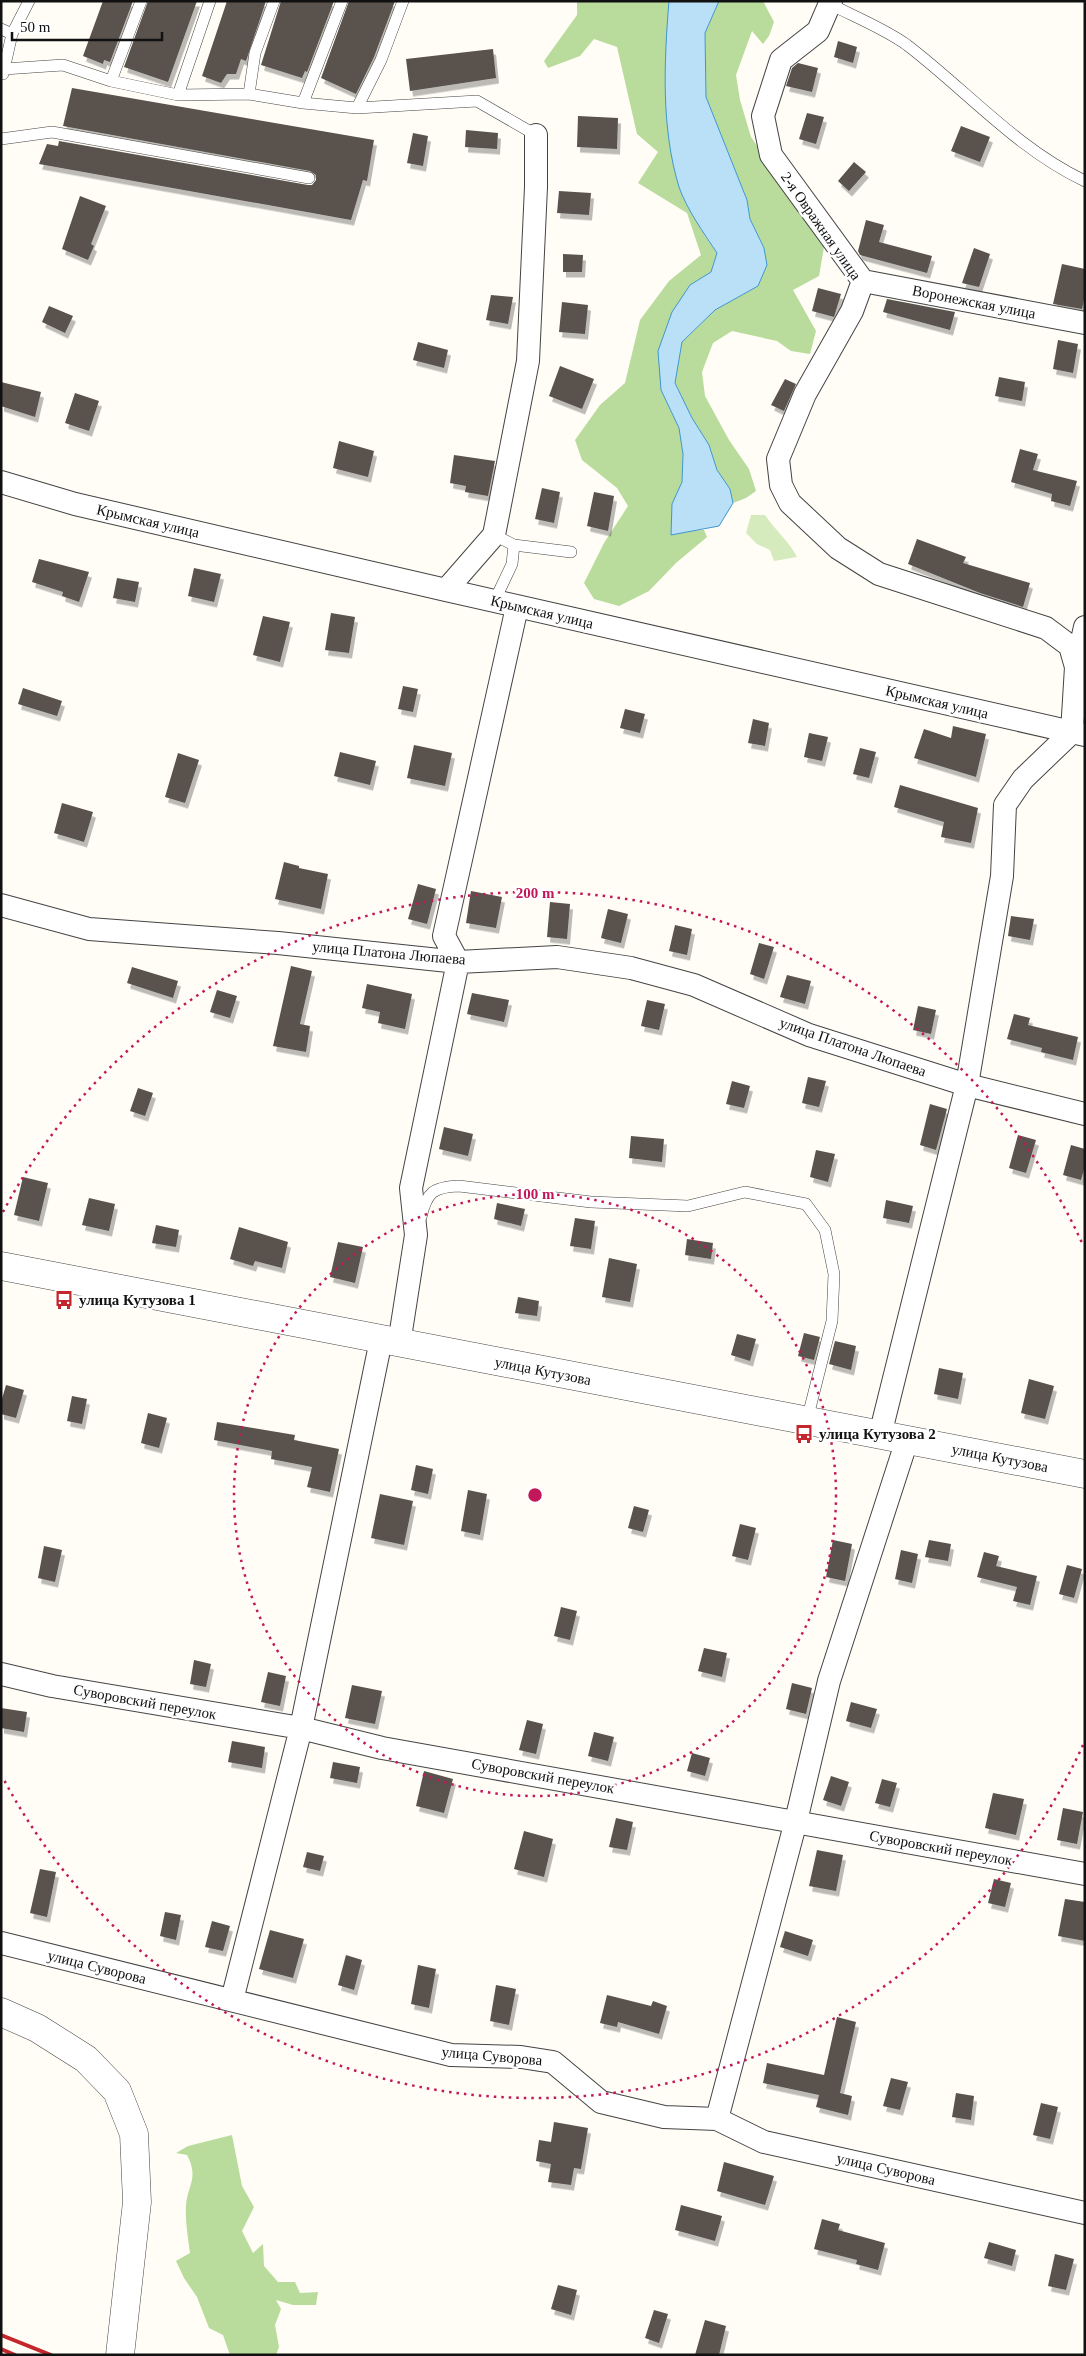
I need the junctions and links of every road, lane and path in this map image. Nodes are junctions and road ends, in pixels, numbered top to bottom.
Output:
1 (29, 1) edge
2 (141, 1) edge
3 (210, 1) edge
4 (274, 1) edge
5 (342, 1) edge
6 (403, 1) edge
7 (831, 3) edge
8 (6, 31) edge
9 (3, 71) edge
10 (1, 81) edge
11 (111, 81) junction
12 (249, 94) junction
13 (178, 95) junction
14 (304, 104) junction
15 (357, 108) junction
16 (536, 134) joint
17 (1, 139) edge
18 (310, 178) dead end
19 (1085, 181) edge
20 (863, 281) junction
21 (1085, 323) edge
22 (1, 482) edge
23 (504, 540) junction
24 (571, 552) dead end
25 (446, 590) junction
26 (494, 602) junction
27 (517, 607) junction
28 (1085, 627) edge
29 (1076, 667) junction
30 (1078, 733) edge
31 (1, 906) edge
32 (458, 962) junction
33 (967, 1086) junction
34 (1085, 1114) edge
35 (416, 1236) junction
36 (1, 1266) edge
37 (390, 1342) junction
38 (807, 1421) junction
39 (880, 1435) junction
40 (907, 1440) junction
41 (1085, 1474) edge
42 (1, 1674) edge
43 (301, 1728) junction
44 (796, 1822) junction
45 (1085, 1874) edge
46 (1, 1943) edge
47 (232, 2000) junction
48 (1, 2012) edge
49 (717, 2119) junction
50 (1085, 2214) edge
51 (120, 2355) edge

1 - 8 lane
2 - 11 lane
3 - 13 lane
4 - 12 lane
5 - 14 lane
6 - 15 lane
7 - 19 lane
7 - 20 street, 2-я Овражная улица
8 - 9 lane
9 - 10 lane
9 - 11 lane
11 - 13 lane
12 - 13 lane
12 - 14 lane
14 - 15 lane
15 - 16 lane
16 - 23 street
17 - 18 lane
20 - 21 street, Воронежская улица
20 - 29 street, 2-я Овражная улица
22 - 25 street, Крымская улица
23 - 24 lane
23 - 25 street
23 - 26 lane
25 - 26 street, Крымская улица
26 - 27 street, Крымская улица
27 - 30 street, Крымская улица
27 - 32 street
28 - 29 street
29 - 30 street
30 - 33 street
31 - 32 street, улица Платона Люпаева
32 - 33 street, улица Платона Люпаева
32 - 35 street
33 - 34 street, улица Платона Люпаева
33 - 39 street
35 - 37 street
35 - 38 lane
36 - 37 street, улица Кутузова
37 - 38 street, улица Кутузова
37 - 43 street
38 - 39 street, улица Кутузова
39 - 40 street, улица Кутузова
40 - 41 street, улица Кутузова
40 - 44 street
42 - 43 street, Суворовский переулок
43 - 44 street, Суворовский переулок
43 - 47 street
44 - 45 street, Суворовский переулок
44 - 49 street
46 - 47 street, улица Суворова
47 - 49 street, улица Суворова
48 - 51 street
49 - 50 street, улица Суворова

